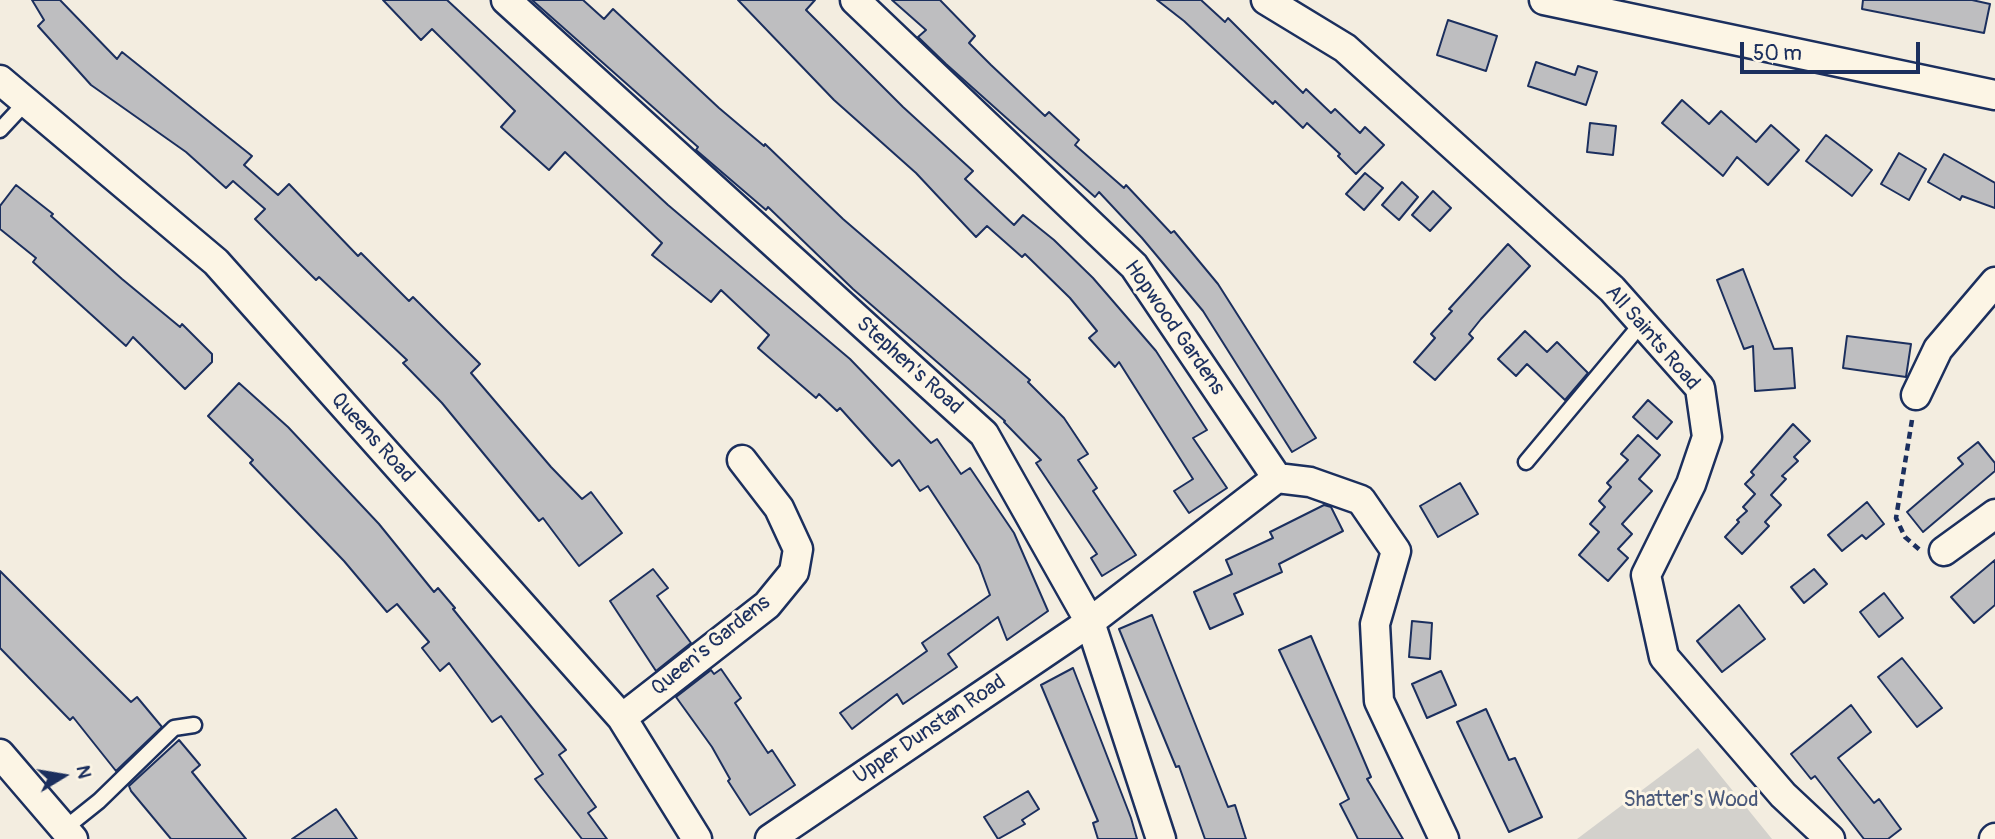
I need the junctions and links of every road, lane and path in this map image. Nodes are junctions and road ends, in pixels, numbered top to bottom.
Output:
1 (506, 0) edge
2 (855, 0) edge
3 (1266, 0) edge
4 (1544, 0) edge
5 (0, 79) edge
6 (1995, 95) edge
7 (27, 101) junction
8 (0, 130) edge
9 (1995, 282) edge
10 (1642, 323) junction
11 (1916, 396) joint
12 (742, 460) dead end
13 (1526, 462) dead end
14 (1277, 478) junction
15 (1995, 514) edge
16 (1944, 551) joint
17 (1090, 622) junction
18 (622, 718) junction
19 (194, 725) dead end
20 (0, 754) edge
21 (68, 834) edge
22 (698, 839) edge
23 (770, 839) edge
24 (1161, 839) edge
25 (1444, 839) edge
26 (1830, 839) edge

1 - 17 street, Stephen's Road
2 - 14 street, Hopwood Gardens
3 - 10 street, All Saints Road
4 - 6 street
5 - 7 street, Queens Road
7 - 8 lane
7 - 18 street, Queens Road
9 - 11 street
10 - 13 lane
10 - 26 street, All Saints Road
11 - 16 path
12 - 18 street, Queen's Gardens
14 - 17 street
14 - 25 street
15 - 16 street
17 - 23 street, Upper Dunstan Road
17 - 24 street, Stephen's Road
18 - 22 street, Queens Road
19 - 21 lane
20 - 21 street

